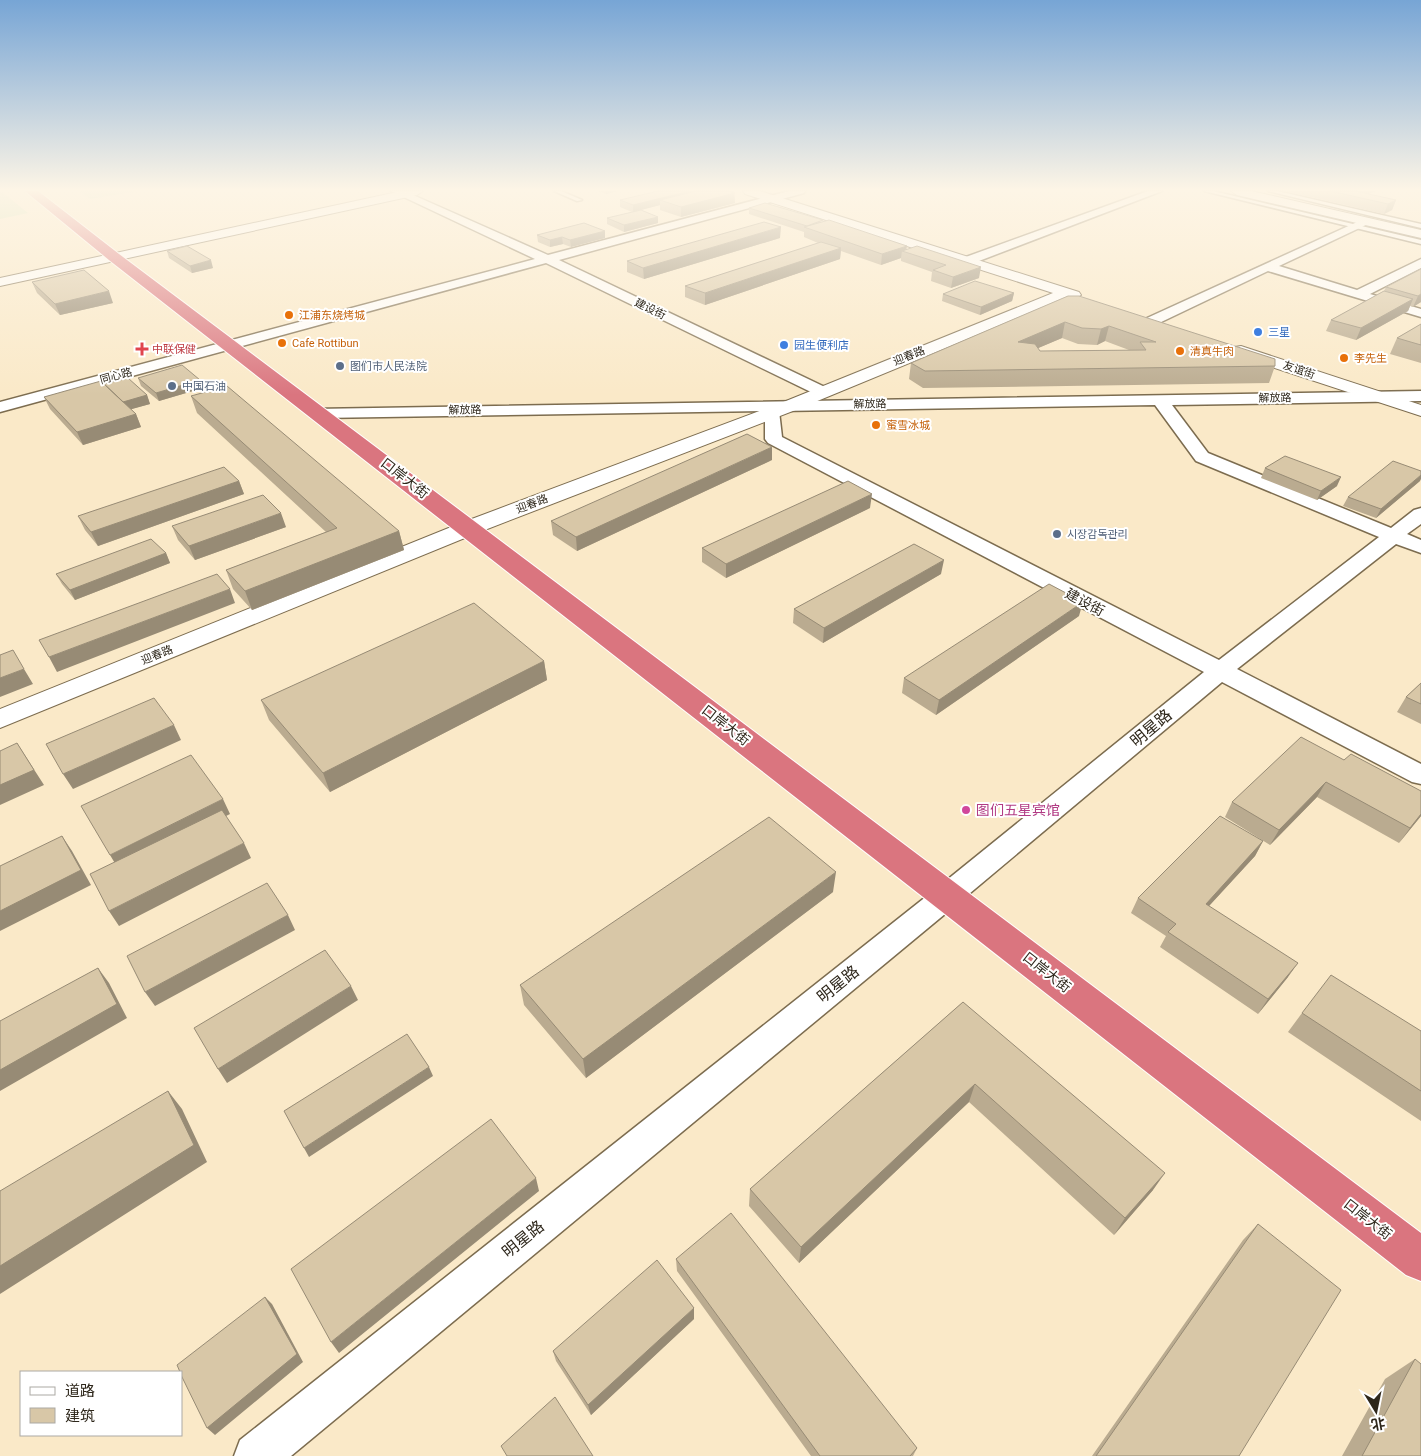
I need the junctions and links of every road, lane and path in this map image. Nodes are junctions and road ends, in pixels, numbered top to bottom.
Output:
1 (105, 259) edge
2 (117, 259) edge
3 (553, 259) edge
4 (961, 259) edge
5 (973, 259) edge
6 (1285, 259) edge
7 (549, 260) junction
8 (967, 261) junction
9 (1421, 263) edge
10 (1267, 267) junction
11 (0, 282) edge
12 (1066, 293) junction
13 (1357, 295) junction
14 (1092, 301) edge
15 (1421, 313) edge
16 (1135, 315) edge
17 (1152, 321) junction
18 (1171, 327) edge
19 (232, 345) junction
20 (1227, 346) edge
21 (821, 391) junction
22 (1421, 396) edge
23 (1378, 397) junction
24 (1160, 400) junction
25 (792, 404) junction
26 (0, 407) edge
27 (1421, 411) edge
28 (320, 413) junction
29 (772, 413) junction
30 (1421, 514) edge
31 (469, 528) junction
32 (1407, 542) edge
33 (1219, 672) junction
34 (0, 719) edge
35 (1421, 775) edge
36 (947, 896) junction
37 (1421, 1260) edge
38 (256, 1456) edge

1 - 11 street
2 - 19 highway, 口岸大街
3 - 7 street, 同心路
4 - 8 street
5 - 8 street
6 - 10 street
7 - 19 street, 同心路
7 - 21 street, 建设街
8 - 12 street
9 - 13 street
10 - 13 street
10 - 17 street
12 - 14 street
12 - 21 street, 迎春路
13 - 15 street
16 - 17 street
17 - 18 street
19 - 26 street, 同心路
19 - 28 highway, 口岸大街
20 - 23 street, 友谊街
21 - 25 street, 迎春路
22 - 23 street, 解放路
23 - 24 street, 解放路
23 - 27 street, 友谊街
24 - 25 street, 解放路
24 - 32 street
25 - 28 street, 解放路
25 - 29 street, 迎春路
28 - 31 highway, 口岸大街
29 - 31 street, 迎春路
29 - 33 street, 建设街
30 - 32 street, 明星路
31 - 34 street, 迎春路
31 - 36 highway, 口岸大街
32 - 33 street, 明星路
33 - 35 street, 建设街
33 - 36 street, 明星路
36 - 37 highway, 口岸大街
36 - 38 street, 明星路

